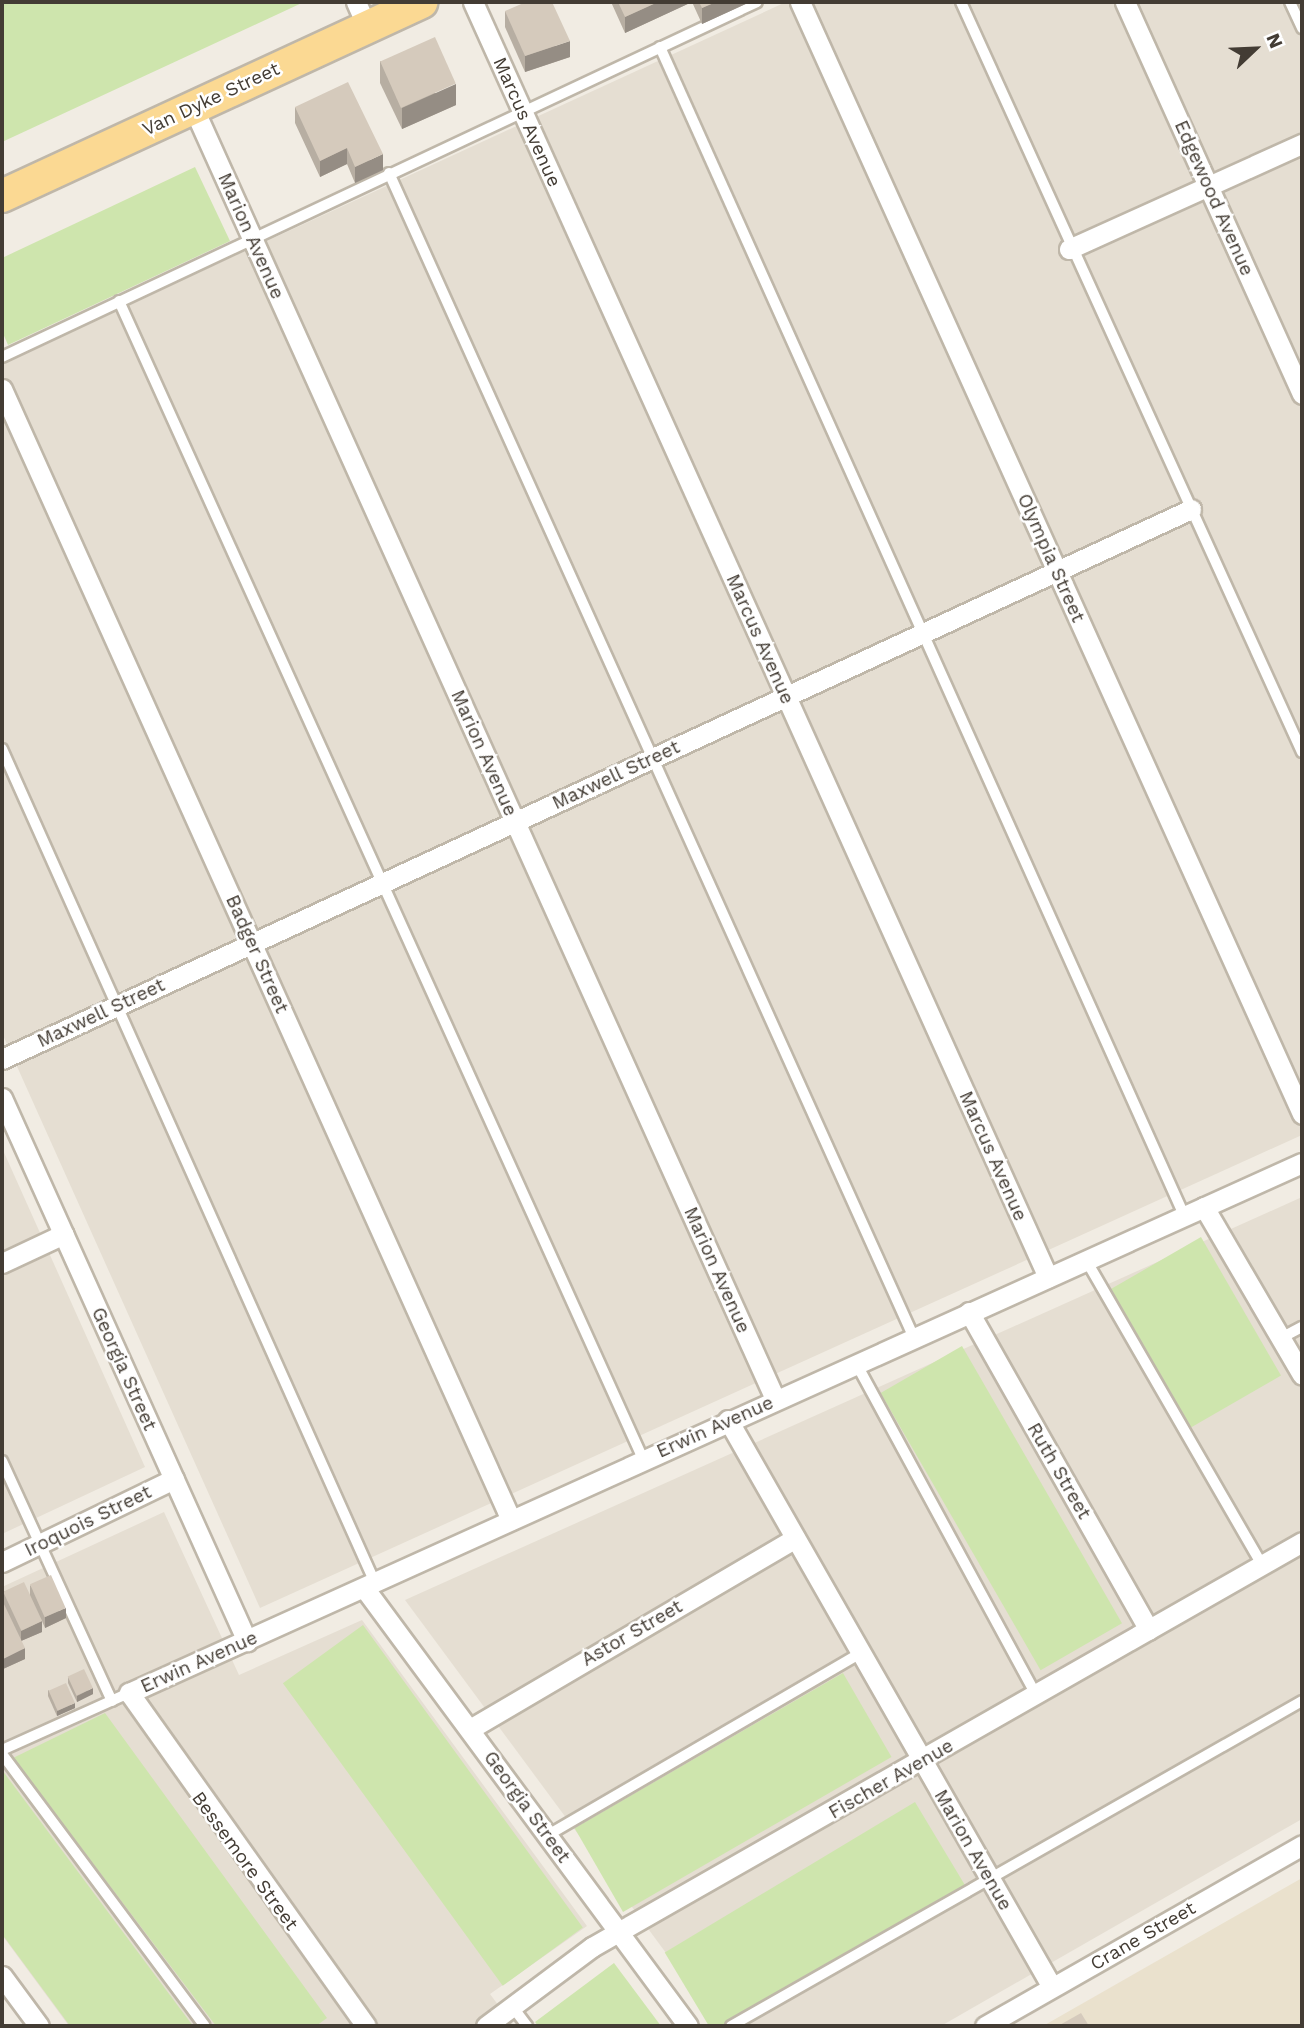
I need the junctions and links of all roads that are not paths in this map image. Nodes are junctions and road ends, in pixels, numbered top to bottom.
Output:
1 (421, 2) edge
2 (473, 2) edge
3 (757, 2) edge
4 (800, 2) edge
5 (961, 2) edge
6 (1125, 2) edge
7 (1290, 2) edge
8 (362, 14) edge
9 (1302, 27) edge
10 (660, 47) junction
11 (193, 107) junction
12 (522, 111) junction
13 (1302, 144) edge
14 (389, 173) junction
15 (1209, 186) junction
16 (2, 196) edge
17 (252, 237) junction
18 (1069, 249) junction
19 (119, 301) junction
20 (2, 357) edge
21 (2, 389) edge
22 (1302, 394) edge
23 (1191, 509) junction
24 (1057, 571) junction
25 (923, 633) junction
26 (785, 697) junction
27 (2, 748) edge
28 (1302, 752) edge
29 (653, 758) junction
30 (514, 822) junction
31 (382, 883) junction
32 (252, 943) junction
33 (118, 1005) junction
34 (2, 1059) edge
35 (4, 1111) edge
36 (1302, 1114) edge
37 (1302, 1163) edge
38 (1204, 1207) junction
39 (1184, 1215) junction
40 (64, 1234) junction
41 (1086, 1259) junction
42 (2, 1264) edge
43 (1048, 1277) junction
44 (969, 1312) junction
45 (1302, 1327) edge
46 (914, 1338) junction
47 (1281, 1338) junction
48 (857, 1365) junction
49 (1302, 1374) edge
50 (775, 1399) junction
51 (728, 1420) junction
52 (643, 1460) junction
53 (2, 1461) edge
54 (174, 1479) junction
55 (511, 1520) junction
56 (795, 1538) junction
57 (1302, 1542) edge
58 (40, 1544) junction
59 (2, 1562) edge
60 (1262, 1565) junction
61 (370, 1586) junction
62 (1149, 1630) junction
63 (247, 1641) junction
64 (861, 1653) junction
65 (1037, 1696) junction
66 (120, 1697) junction
67 (1302, 1701) edge
68 (470, 1729) junction
69 (2, 1752) edge
70 (922, 1761) junction
71 (548, 1835) junction
72 (1302, 1845) edge
73 (992, 1881) junction
74 (620, 1935) junction
75 (2, 1976) edge
76 (1052, 1987) junction
77 (512, 2006) junction
78 (39, 2026) edge
79 (205, 2026) edge
80 (365, 2026) edge
81 (486, 2026) edge
82 (527, 2026) edge
83 (688, 2026) edge
84 (731, 2026) edge
85 (985, 2026) edge

1 - 8 main road, Van Dyke Street
2 - 12 street, Marcus Avenue
3 - 10 lane
4 - 24 street, Olympia Street
5 - 18 lane
6 - 15 street, Edgewood Avenue
7 - 9 lane
8 - 11 main road, Van Dyke Street
10 - 12 lane
10 - 25 lane
11 - 16 main road, Van Dyke Street
11 - 17 street, Marion Avenue
12 - 14 lane
12 - 26 street, Marcus Avenue
13 - 15 street
14 - 17 lane
14 - 29 lane
15 - 18 street
15 - 22 street, Edgewood Avenue
17 - 19 lane
17 - 30 street, Marion Avenue
18 - 23 lane
19 - 20 lane
19 - 31 lane
21 - 32 street, Badger Street
23 - 24 street, Maxwell Street
23 - 28 lane
24 - 25 street, Maxwell Street
24 - 36 street, Olympia Street
25 - 26 street, Maxwell Street
25 - 39 lane
26 - 29 street, Maxwell Street
26 - 43 street, Marcus Avenue
27 - 33 lane
29 - 30 street, Maxwell Street
29 - 46 lane
30 - 31 street, Maxwell Street
30 - 50 street, Marion Avenue
31 - 32 street, Maxwell Street
31 - 52 lane
32 - 33 street, Maxwell Street
32 - 55 street, Badger Street
33 - 34 street, Maxwell Street
33 - 61 lane
35 - 40 street, Georgia Street
37 - 38 street, Erwin Avenue
38 - 39 street, Erwin Avenue
38 - 47 street
39 - 41 street, Erwin Avenue
40 - 42 street
40 - 54 street, Georgia Street
41 - 43 street, Erwin Avenue
41 - 60 lane
43 - 44 street, Erwin Avenue
44 - 46 street, Erwin Avenue
44 - 62 street, Ruth Street
45 - 47 lane
46 - 48 street, Erwin Avenue
47 - 49 street
48 - 50 street, Erwin Avenue
48 - 65 lane
50 - 51 street, Erwin Avenue
51 - 52 street, Erwin Avenue
51 - 56 street, Marion Avenue
52 - 55 street, Erwin Avenue
53 - 58 lane
54 - 58 street, Iroquois Street
54 - 63 street, Georgia Street
55 - 61 street, Erwin Avenue
56 - 64 street, Marion Avenue
56 - 68 street, Astor Street
57 - 60 street, Fischer Avenue
58 - 59 street, Iroquois Street
58 - 66 lane
60 - 62 street, Fischer Avenue
61 - 63 street, Erwin Avenue
61 - 68 street, Georgia Street
62 - 65 street, Fischer Avenue
63 - 66 street, Erwin Avenue
64 - 70 street, Marion Avenue
64 - 71 lane
65 - 70 street, Fischer Avenue
66 - 69 lane
66 - 80 street, Bessemore Street
67 - 73 lane
68 - 71 street, Georgia Street
69 - 79 lane
70 - 73 street, Marion Avenue
70 - 74 street, Fischer Avenue
71 - 74 street, Georgia Street
72 - 76 street, Crane Street
73 - 76 street, Marion Avenue
73 - 84 lane
74 - 77 street, Fischer Avenue
74 - 83 street, Georgia Street
75 - 78 street
76 - 85 street, Crane Street
77 - 81 street, Fischer Avenue
77 - 82 lane

